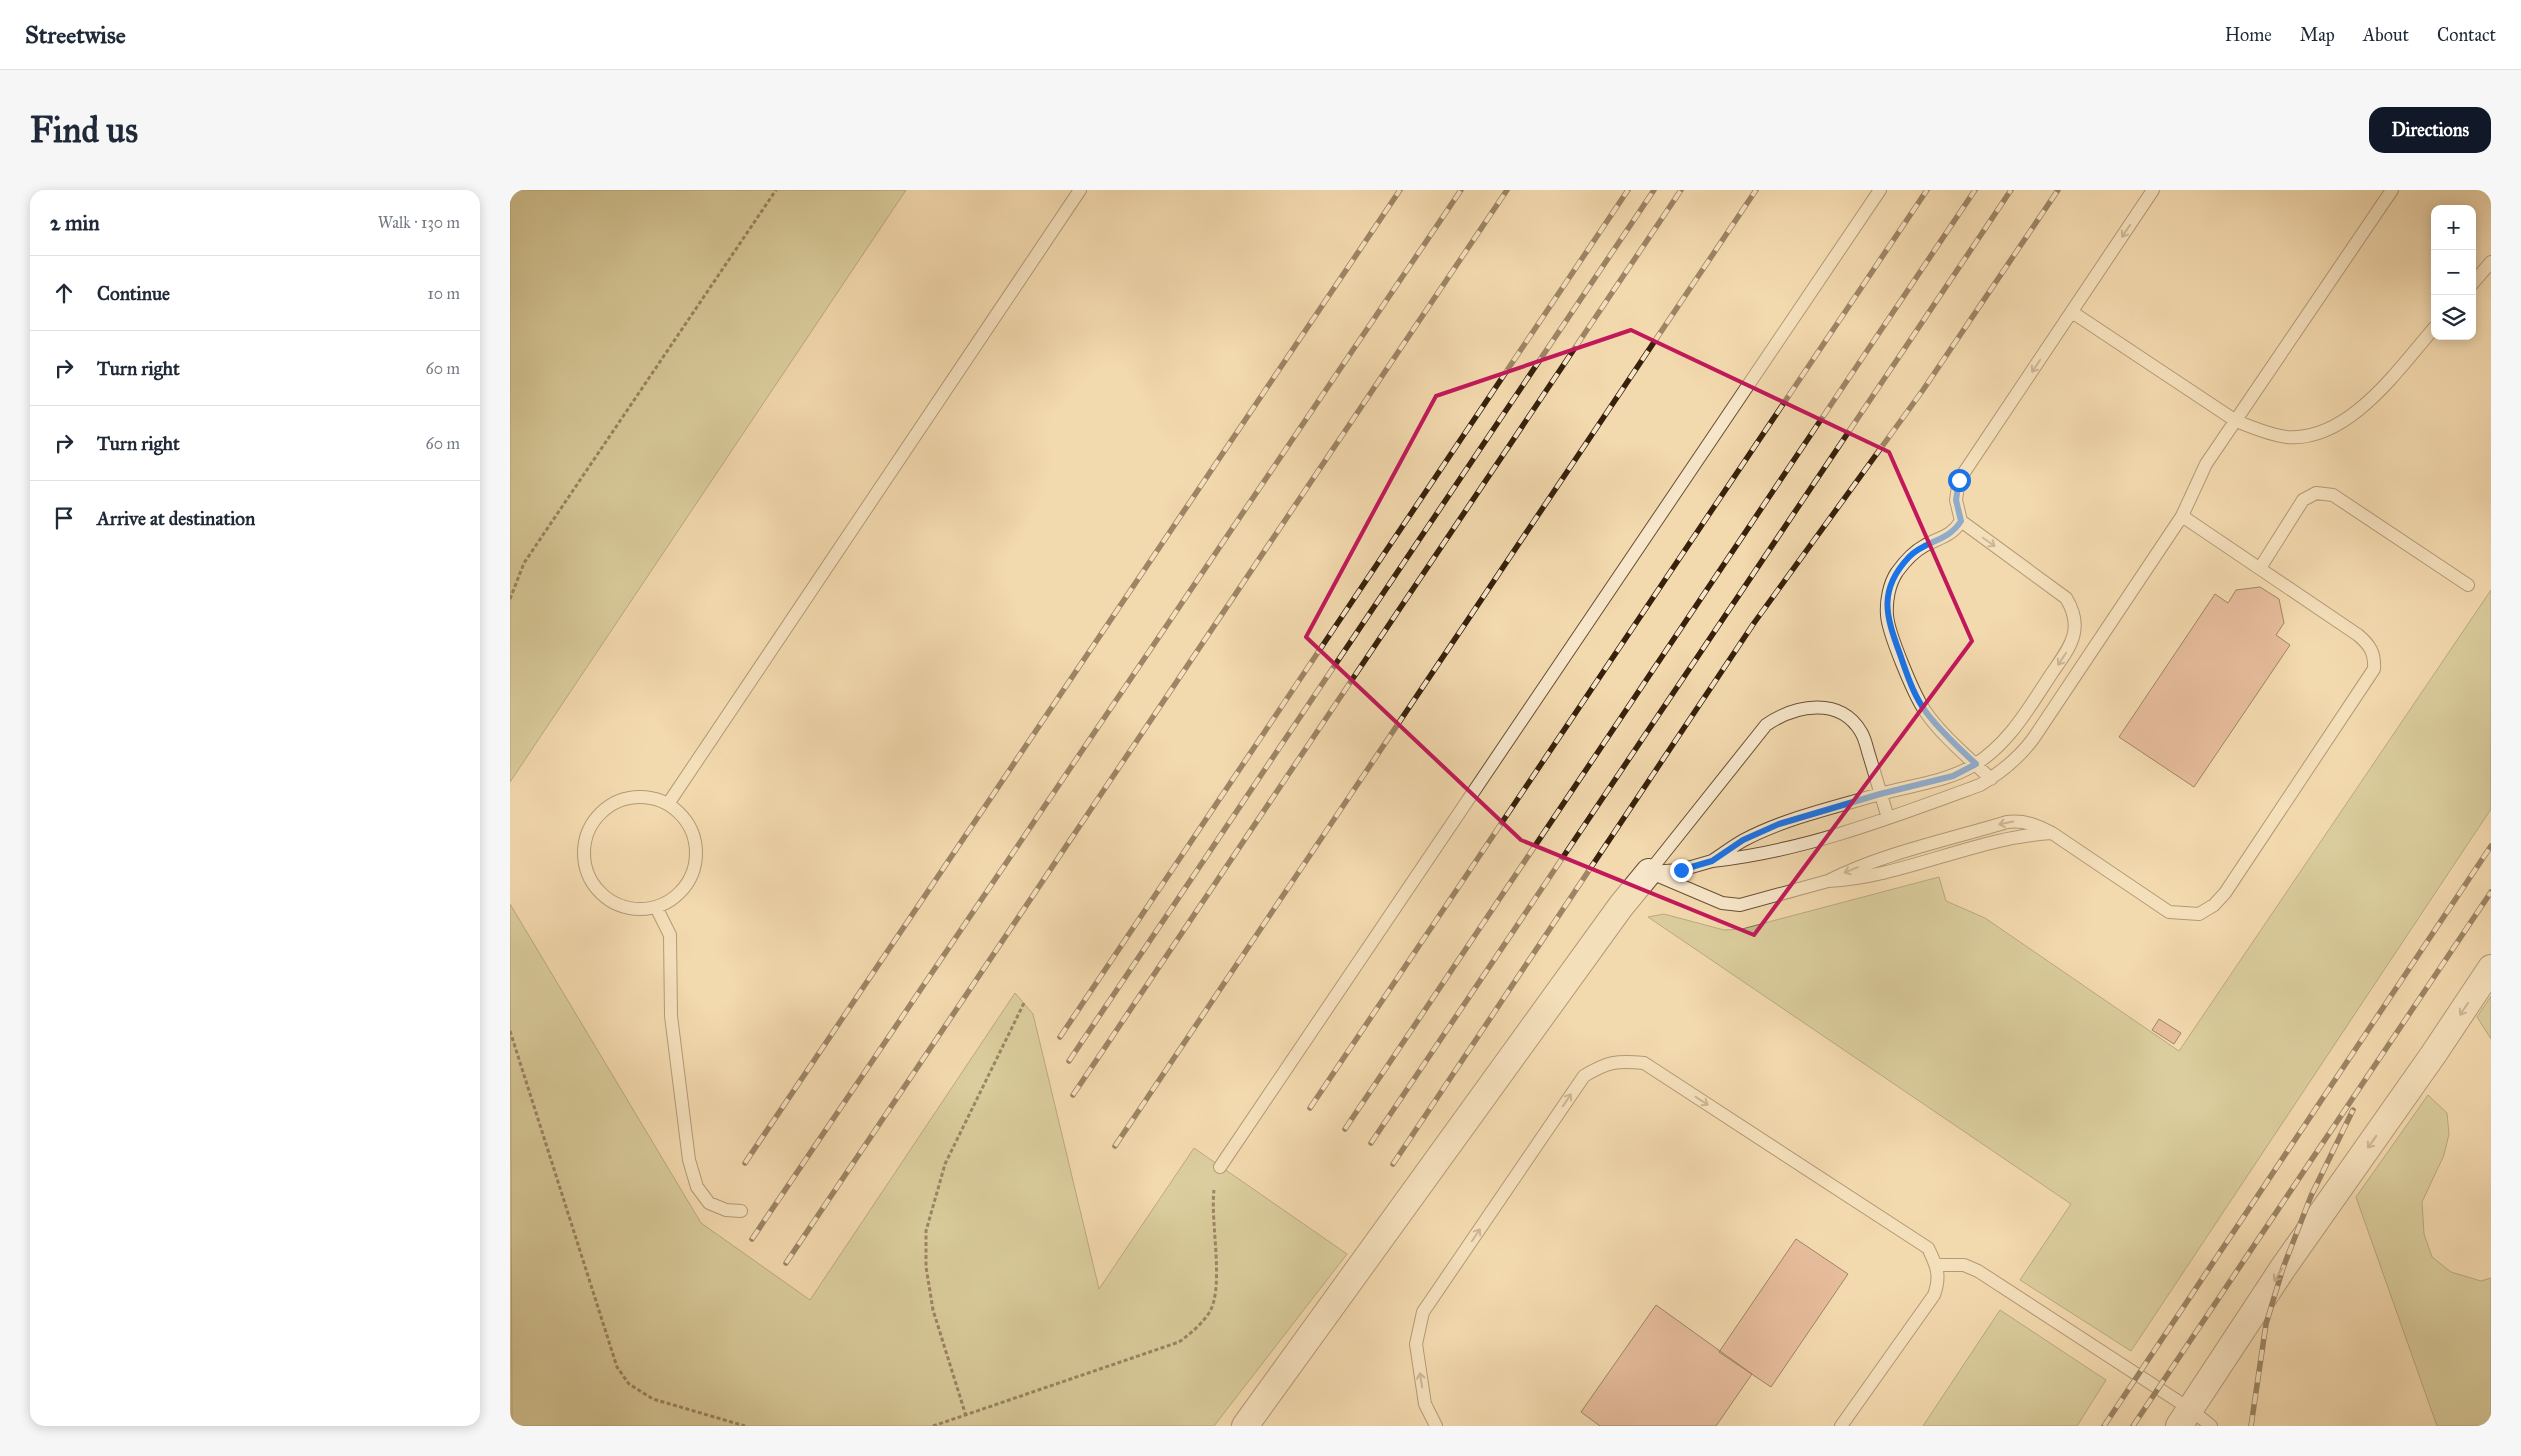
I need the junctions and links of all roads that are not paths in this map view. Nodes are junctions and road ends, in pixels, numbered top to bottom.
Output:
1 (1080, 190) edge
2 (1880, 190) edge
3 (2153, 190) edge
4 (2392, 190) edge
5 (2491, 262) edge
6 (2476, 279) edge
7 (2072, 312) junction
8 (2431, 332) edge
9 (2236, 421) junction
10 (2182, 516) junction
11 (1961, 521) junction
12 (2260, 568) junction
13 (2468, 585) dead end
14 (1976, 764) junction
15 (1991, 778) junction
16 (1880, 794) junction
17 (668, 804) junction
18 (1888, 818) junction
19 (1712, 861) junction
20 (1649, 872) junction
21 (656, 907) junction
22 (2491, 968) edge
23 (1220, 1167) road end
24 (741, 1211) dead end
25 (1937, 1265) junction
26 (2189, 1420) edge
27 (1249, 1424) edge
28 (1436, 1426) edge
29 (1841, 1426) edge
30 (2211, 1426) edge

1 - 17 lane
2 - 23 lane
3 -> 7 lane
4 - 9 lane
5 - 6 lane
7 - 9 lane
7 -> 11 lane
8 - 9 lane
9 - 10 lane
10 - 12 lane
10 - 15 lane
11 - 14 lane
11 -> 14 lane
12 - 13 lane
12 - 20 lane
14 - 15 lane
14 - 16 lane
15 - 18 lane
16 - 18 lane
16 - 19 lane
16 - 20 lane
17 - 21 lane
17 - 21 lane
18 - 19 lane
19 - 20 lane
20 - 27 street
21 - 24 lane
22 -> 26 street
25 - 26 lane
28 -> 25 lane
25 - 29 lane
26 - 30 lane

